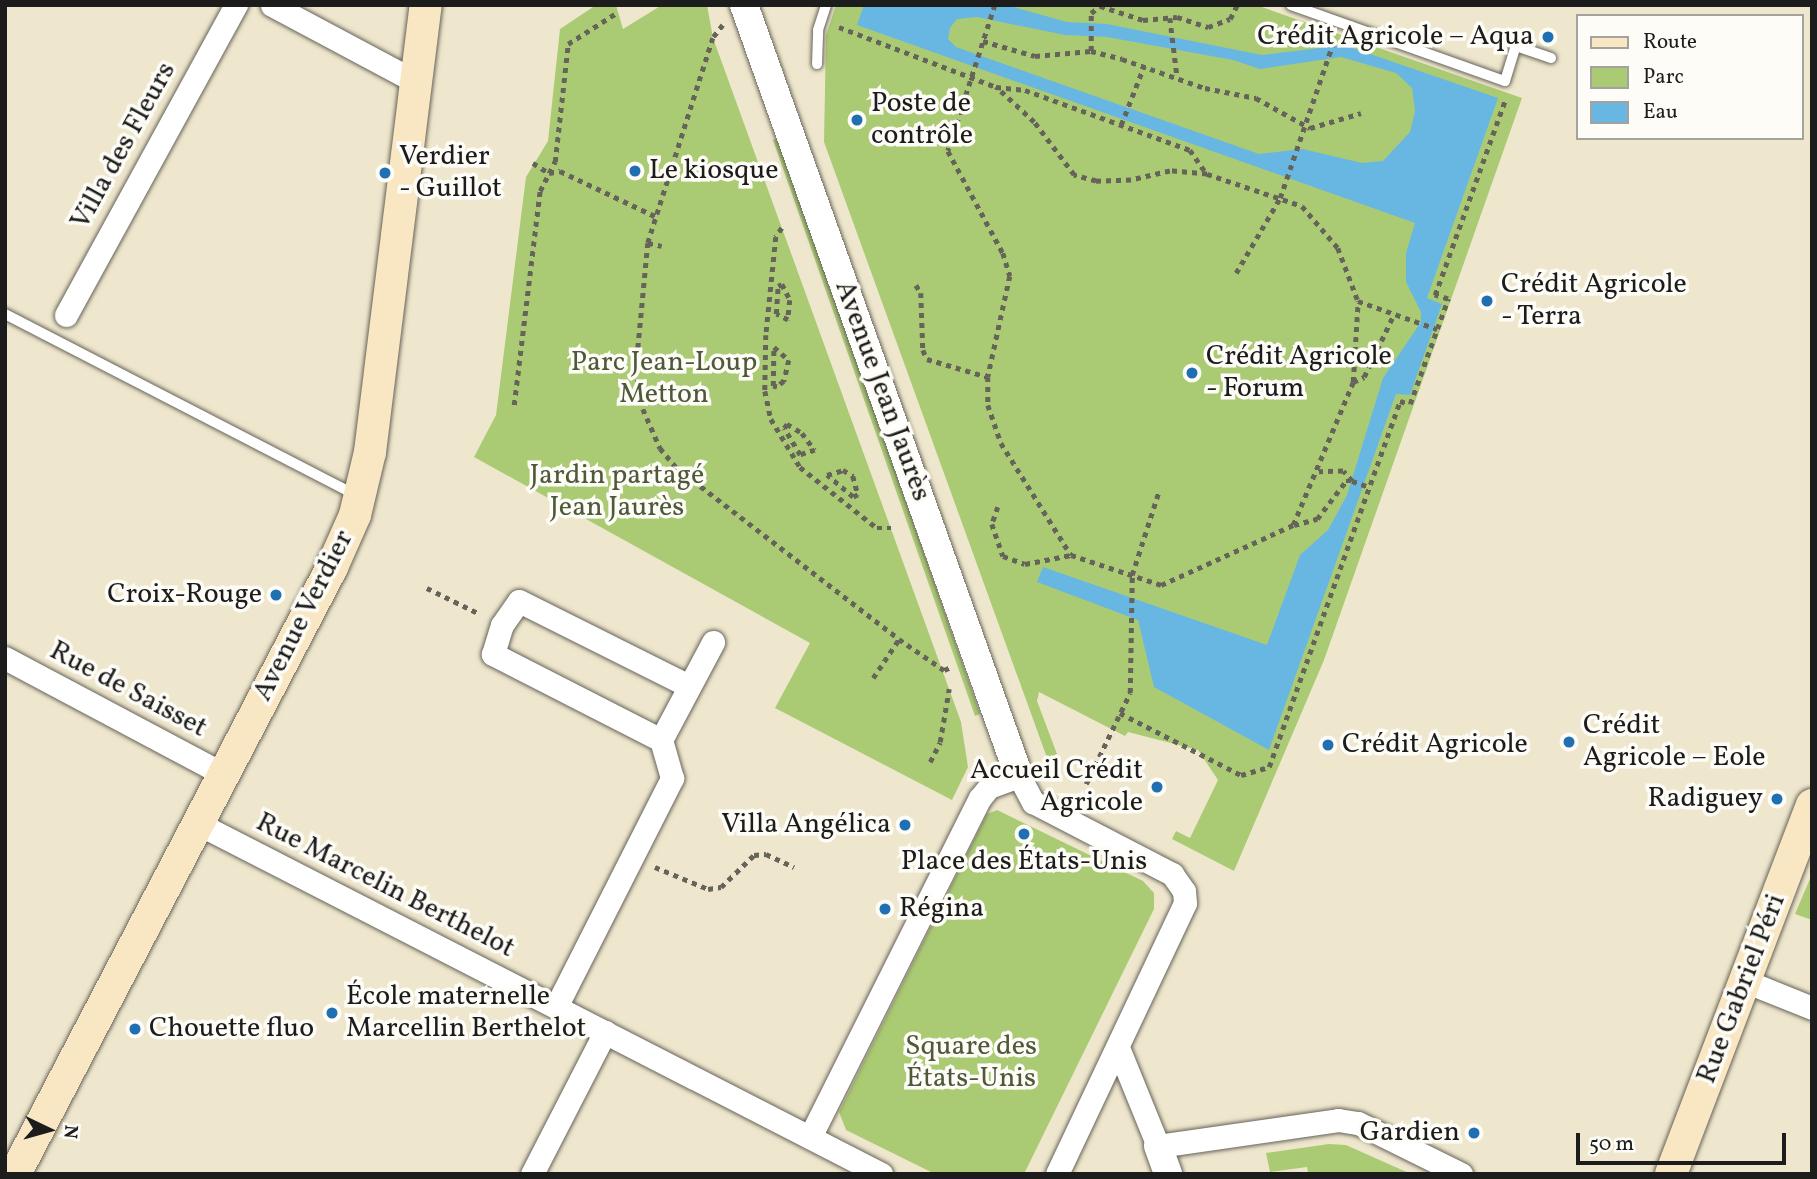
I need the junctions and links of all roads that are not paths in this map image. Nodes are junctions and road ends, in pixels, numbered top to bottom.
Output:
1 (236, 5) edge
2 (272, 5) edge
3 (426, 5) edge
4 (826, 5) edge
5 (1291, 5) edge
6 (736, 12) edge
7 (1551, 58) dead end
8 (817, 64) dead end
9 (416, 82) junction
10 (5, 314) edge
11 (66, 315) dead end
12 (359, 497) junction
13 (713, 642) dead end
14 (5, 658) edge
15 (690, 686) junction
16 (661, 740) junction
17 (223, 774) junction
18 (1019, 776) junction
19 (1812, 805) edge
20 (197, 824) junction
21 (1745, 981) junction
22 (556, 1007) junction
23 (1812, 1008) edge
24 (604, 1032) junction
25 (1119, 1049) junction
26 (810, 1137) junction
27 (1158, 1146) junction
28 (15, 1174) edge
29 (532, 1174) edge
30 (881, 1174) edge
31 (1057, 1174) edge
32 (1168, 1174) edge
33 (1461, 1174) edge
34 (1671, 1174) edge

1 - 11 street, Villa des Fleurs
2 - 9 street
3 - 9 main road, Avenue Verdier
4 - 8 lane
5 - 7 lane
6 - 18 street, Avenue Jean Jaurès
9 - 12 main road, Avenue Verdier
10 - 12 lane
12 - 17 main road, Avenue Verdier
13 - 15 street
14 - 17 street, Rue de Saisset
15 - 16 street
15 - 16 street
16 - 22 street
17 - 20 main road, Avenue Verdier
18 - 25 street
18 - 26 street
19 - 21 main road, Rue Gabriel Péri
20 - 22 street, Rue Marcelin Berthelot
20 - 28 main road, Avenue Verdier
21 - 23 street
21 - 34 main road, Rue Gabriel Péri
22 - 24 street, Rue Marcelin Berthelot
24 - 26 street, Rue Marcelin Berthelot
24 - 29 street
25 - 27 street
25 - 31 street
26 - 30 street, Rue Marcelin Berthelot
27 - 32 street
27 - 33 street

